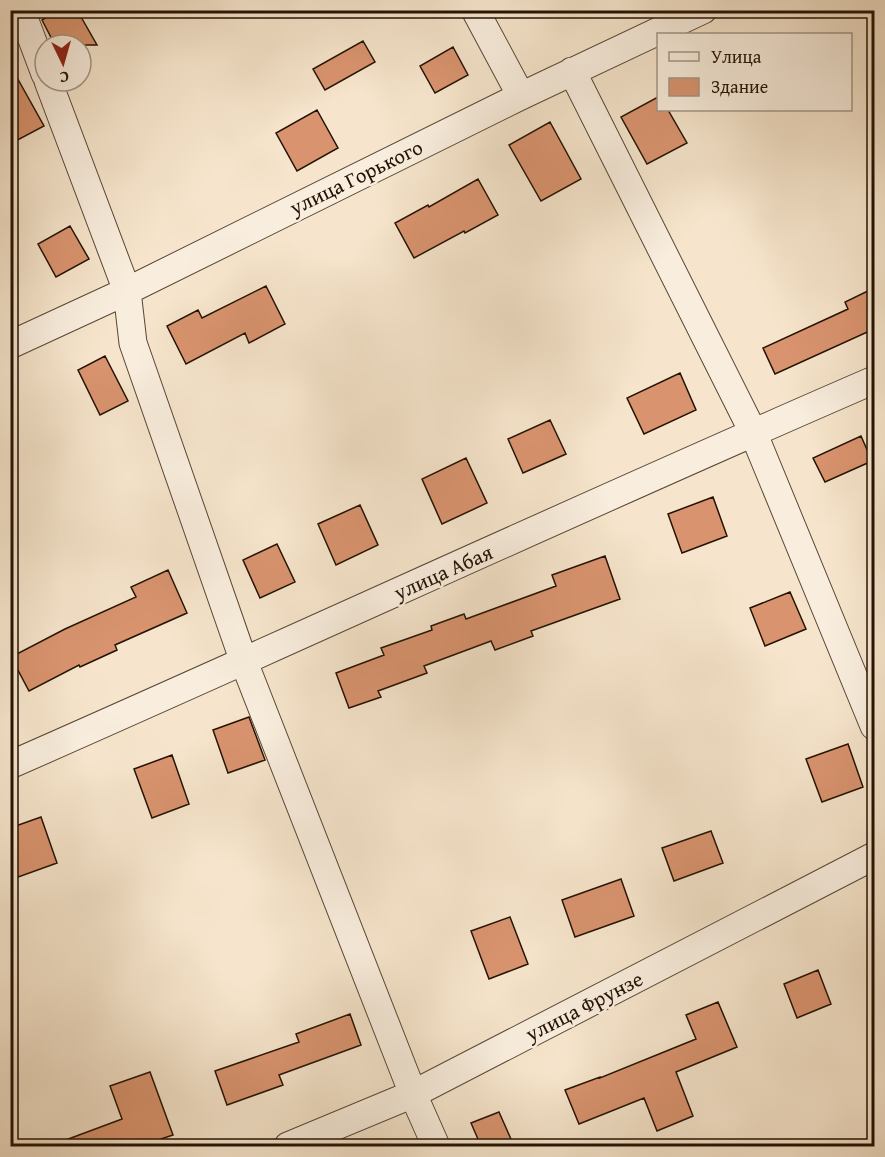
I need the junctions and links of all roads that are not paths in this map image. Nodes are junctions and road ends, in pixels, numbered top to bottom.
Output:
1 (21, 10) edge
2 (475, 10) edge
3 (703, 10) edge
4 (33, 42) edge
5 (572, 71) junction
6 (53, 93) edge
7 (521, 96) junction
8 (127, 291) junction
9 (10, 345) edge
10 (874, 380) edge
11 (753, 432) junction
12 (244, 662) junction
13 (874, 726) edge
14 (10, 765) edge
15 (874, 856) edge
16 (413, 1094) junction
17 (288, 1146) edge
18 (436, 1146) edge

1 - 4 street
2 - 7 street
3 - 5 street, улица Горького
5 - 7 street, улица Горького
5 - 11 street
6 - 8 street
7 - 8 street, улица Горького
8 - 9 street, улица Горького
8 - 12 street
10 - 11 street, улица Абая
11 - 12 street, улица Абая
11 - 13 street
12 - 14 street, улица Абая
12 - 16 street
15 - 16 street, улица Фрунзе
16 - 17 street, улица Фрунзе
16 - 18 street

